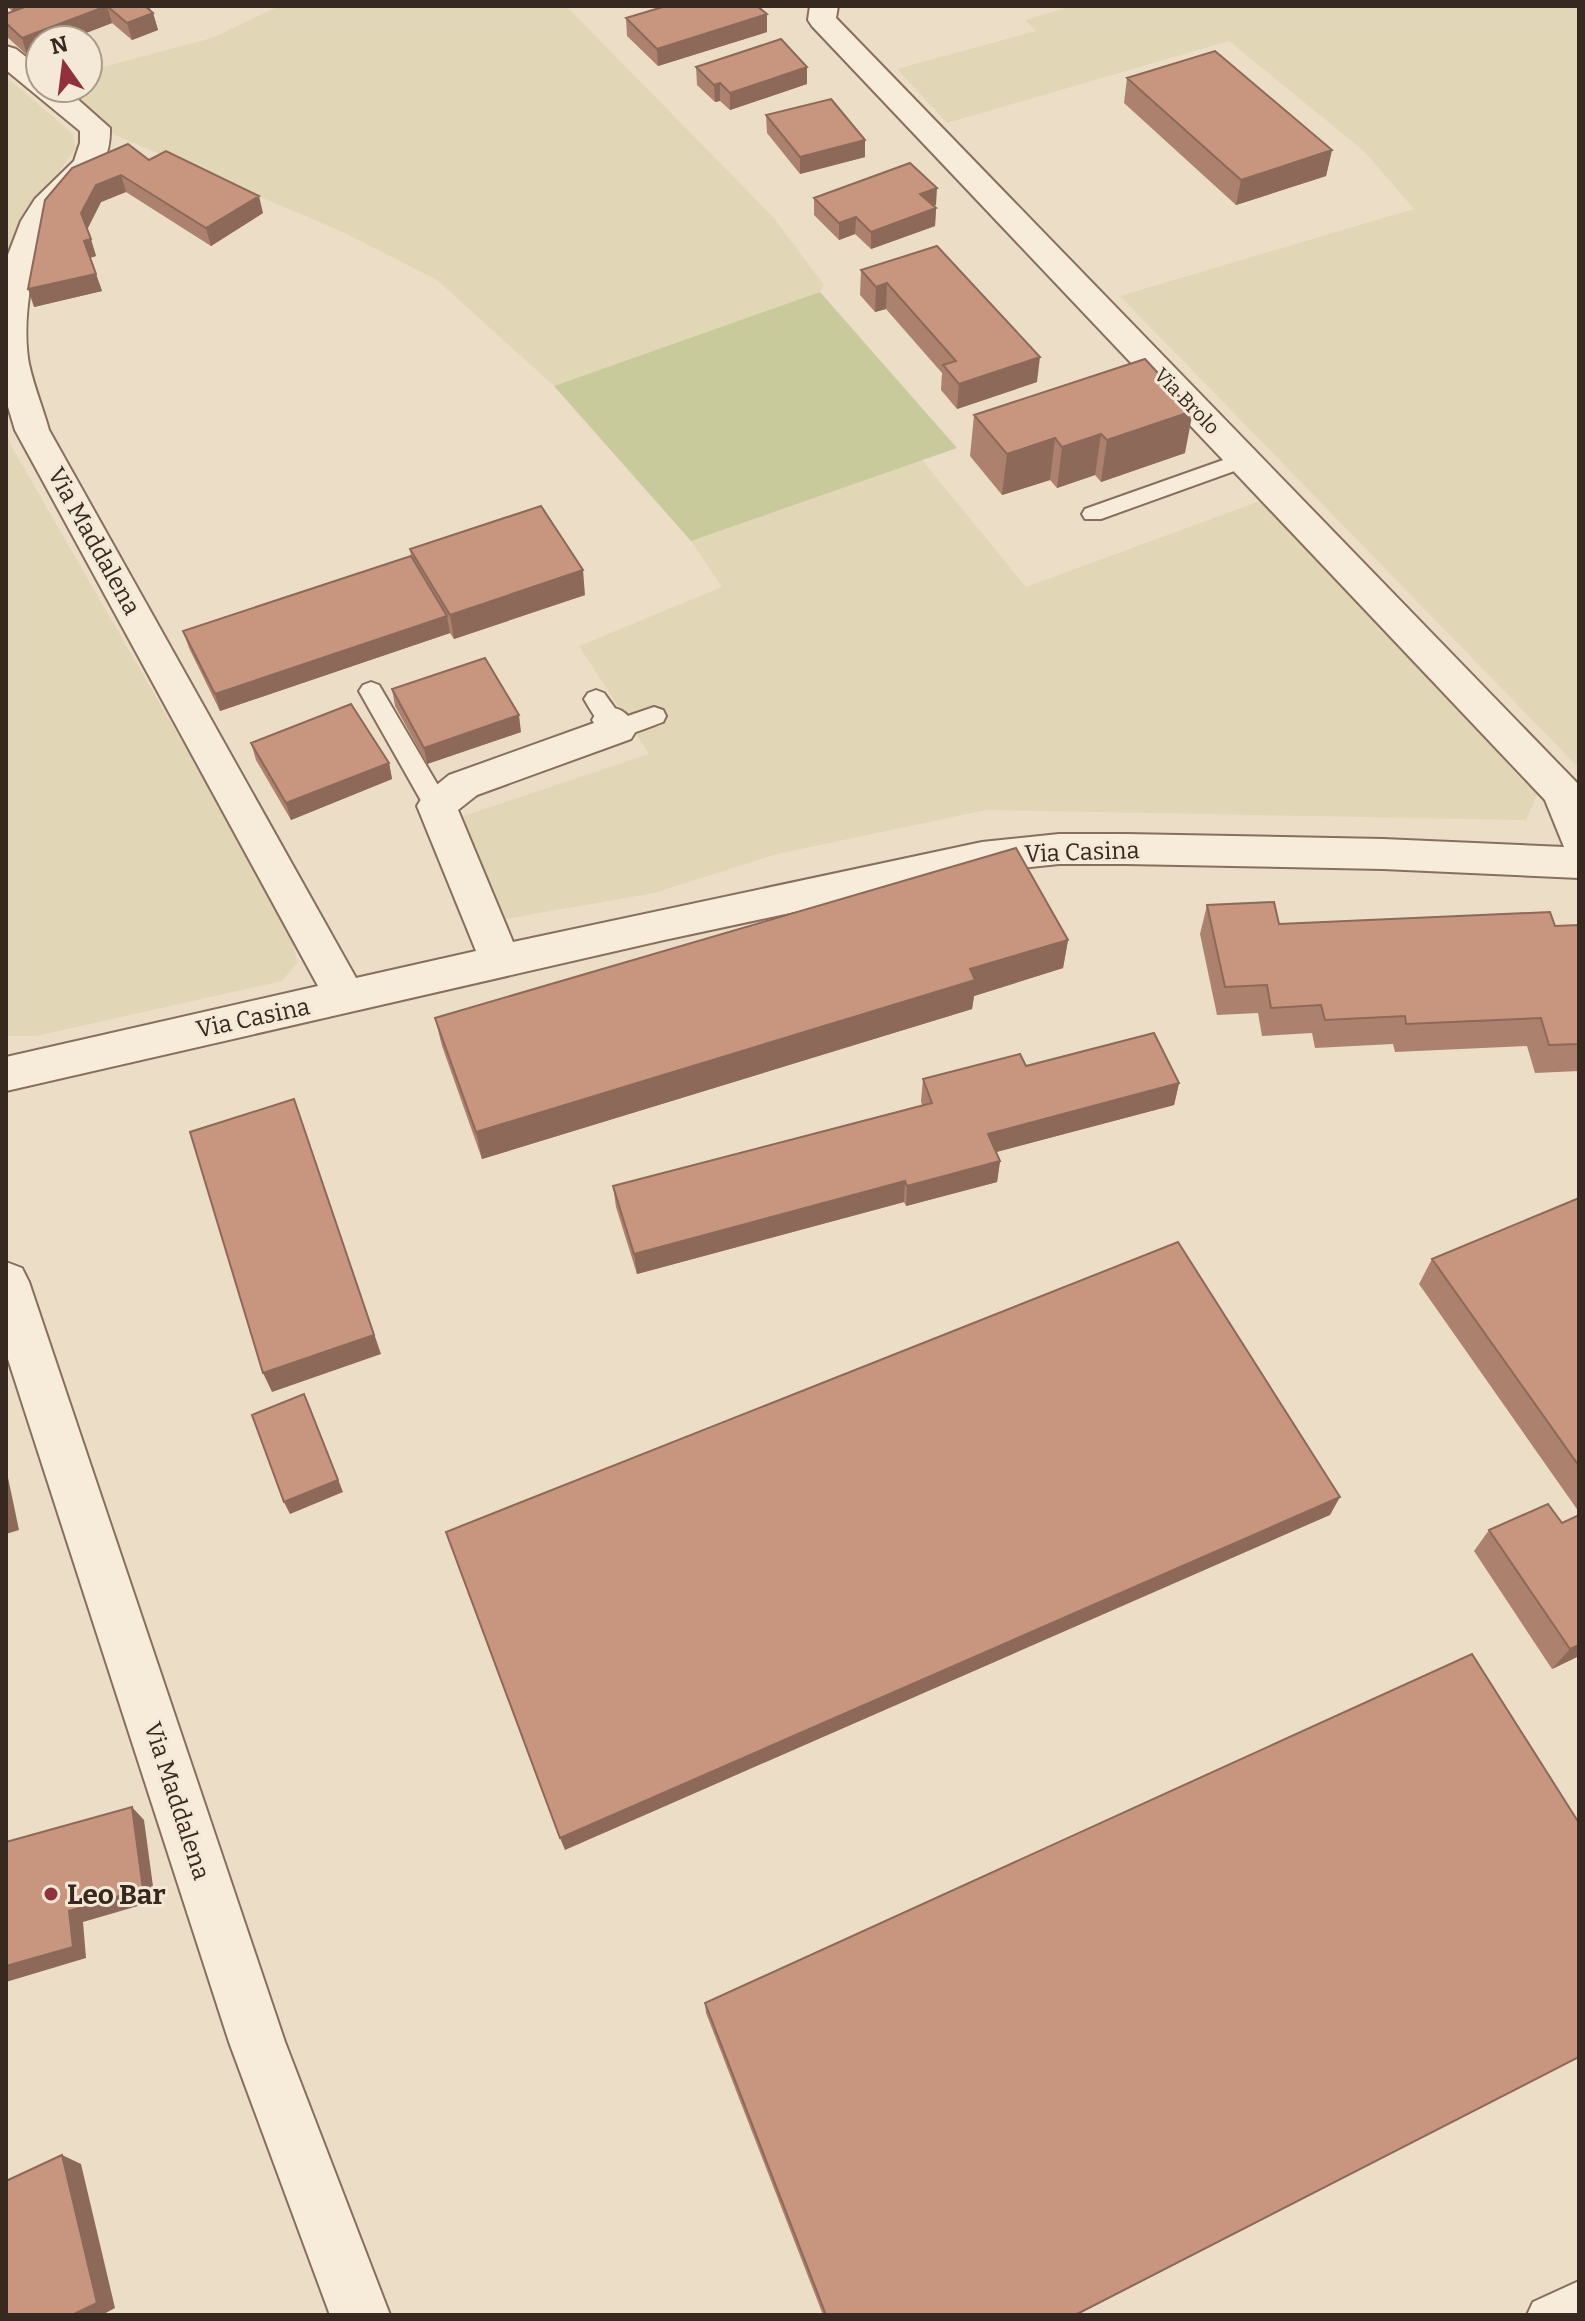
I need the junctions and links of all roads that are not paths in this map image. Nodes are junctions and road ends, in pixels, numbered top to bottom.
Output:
1 (824, 6) edge
2 (6, 55) edge
3 (24, 70) edge
4 (66, 104) edge
5 (1243, 460) junction
6 (1093, 514) dead end
7 (371, 691) dead end
8 (608, 716) joint
9 (654, 716) dead end
10 (1570, 798) edge
11 (437, 806) junction
12 (1579, 839) edge
13 (1579, 863) edge
14 (501, 962) junction
15 (346, 998) junction
16 (6, 1074) edge
17 (6, 1282) edge
18 (1579, 2300) edge
19 (360, 2315) edge
20 (1546, 2315) edge

1 - 5 street, Via Brolo
2 - 3 street
4 - 15 street, Via Maddalena
5 - 6 lane
5 - 10 street, Via Brolo
7 - 11 lane
8 - 9 lane
8 - 11 street
10 - 12 street, Via Brolo
11 - 14 street
13 - 14 street, Via Casina
14 - 15 street, Via Casina
15 - 16 street, Via Casina
17 - 19 street, Via Maddalena
18 - 20 lane

